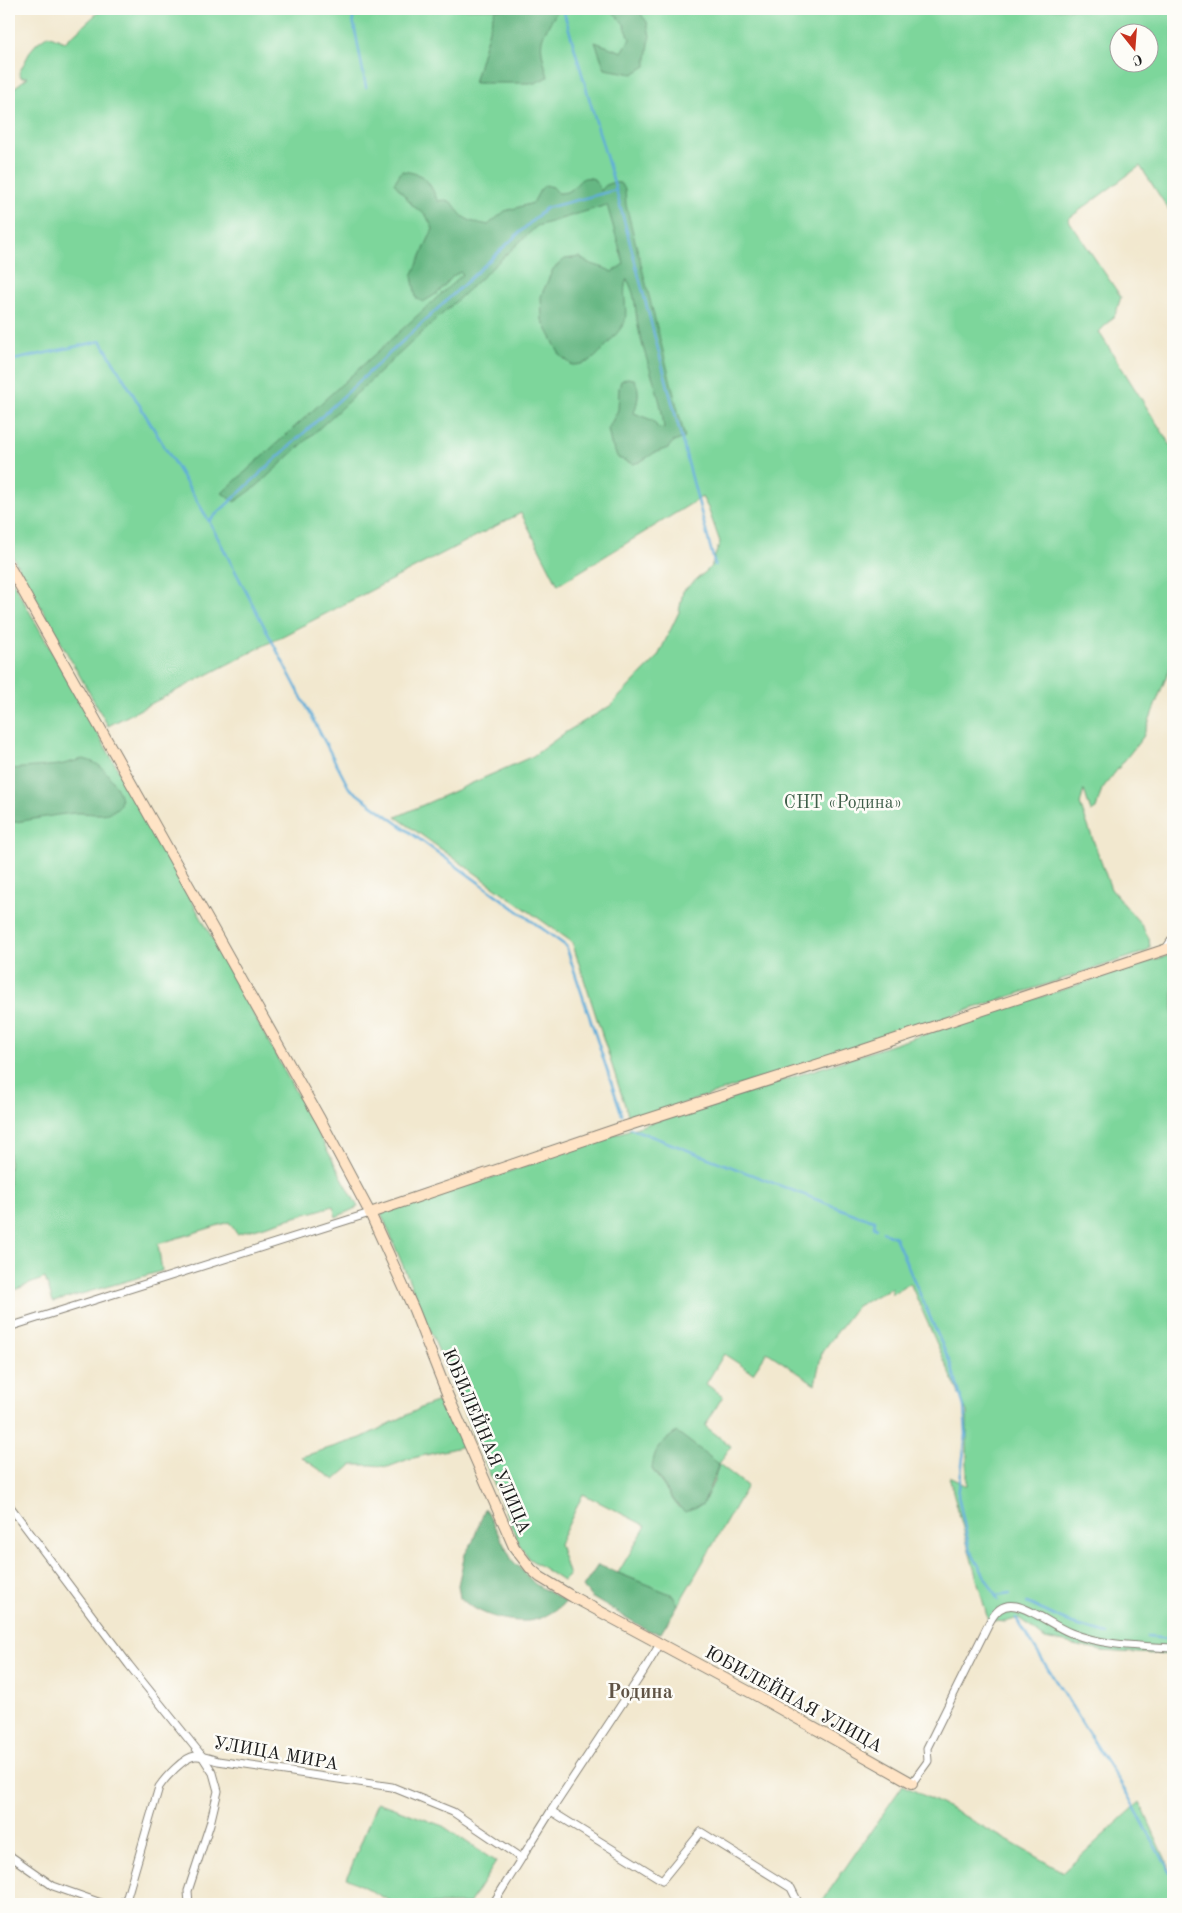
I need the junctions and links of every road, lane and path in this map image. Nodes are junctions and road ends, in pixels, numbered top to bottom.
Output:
1 (9, 566) edge
2 (1173, 938) edge
3 (1169, 948) edge
4 (370, 1213) junction
5 (9, 1327) edge
6 (9, 1505) edge
7 (660, 1644) junction
8 (1173, 1648) edge
9 (202, 1756) junction
10 (912, 1783) joint
11 (551, 1811) junction
12 (9, 1855) edge
13 (521, 1858) junction
14 (103, 1904) edge
15 (121, 1904) edge
16 (189, 1904) edge
17 (493, 1904) edge
18 (799, 1904) edge

1 - 4 street, ЮБИЛЕЙНАЯ УЛИЦА
2 - 3 street
3 - 4 street
4 - 5 street
4 - 7 street, ЮБИЛЕЙНАЯ УЛИЦА
6 - 9 street, УЛИЦА МИРА
7 - 10 street, ЮБИЛЕЙНАЯ УЛИЦА
7 - 11 street
8 - 10 street
9 - 13 street, УЛИЦА МИРА
9 - 15 street
9 - 16 street
11 - 13 street
11 - 18 street
12 - 14 street
13 - 17 street

